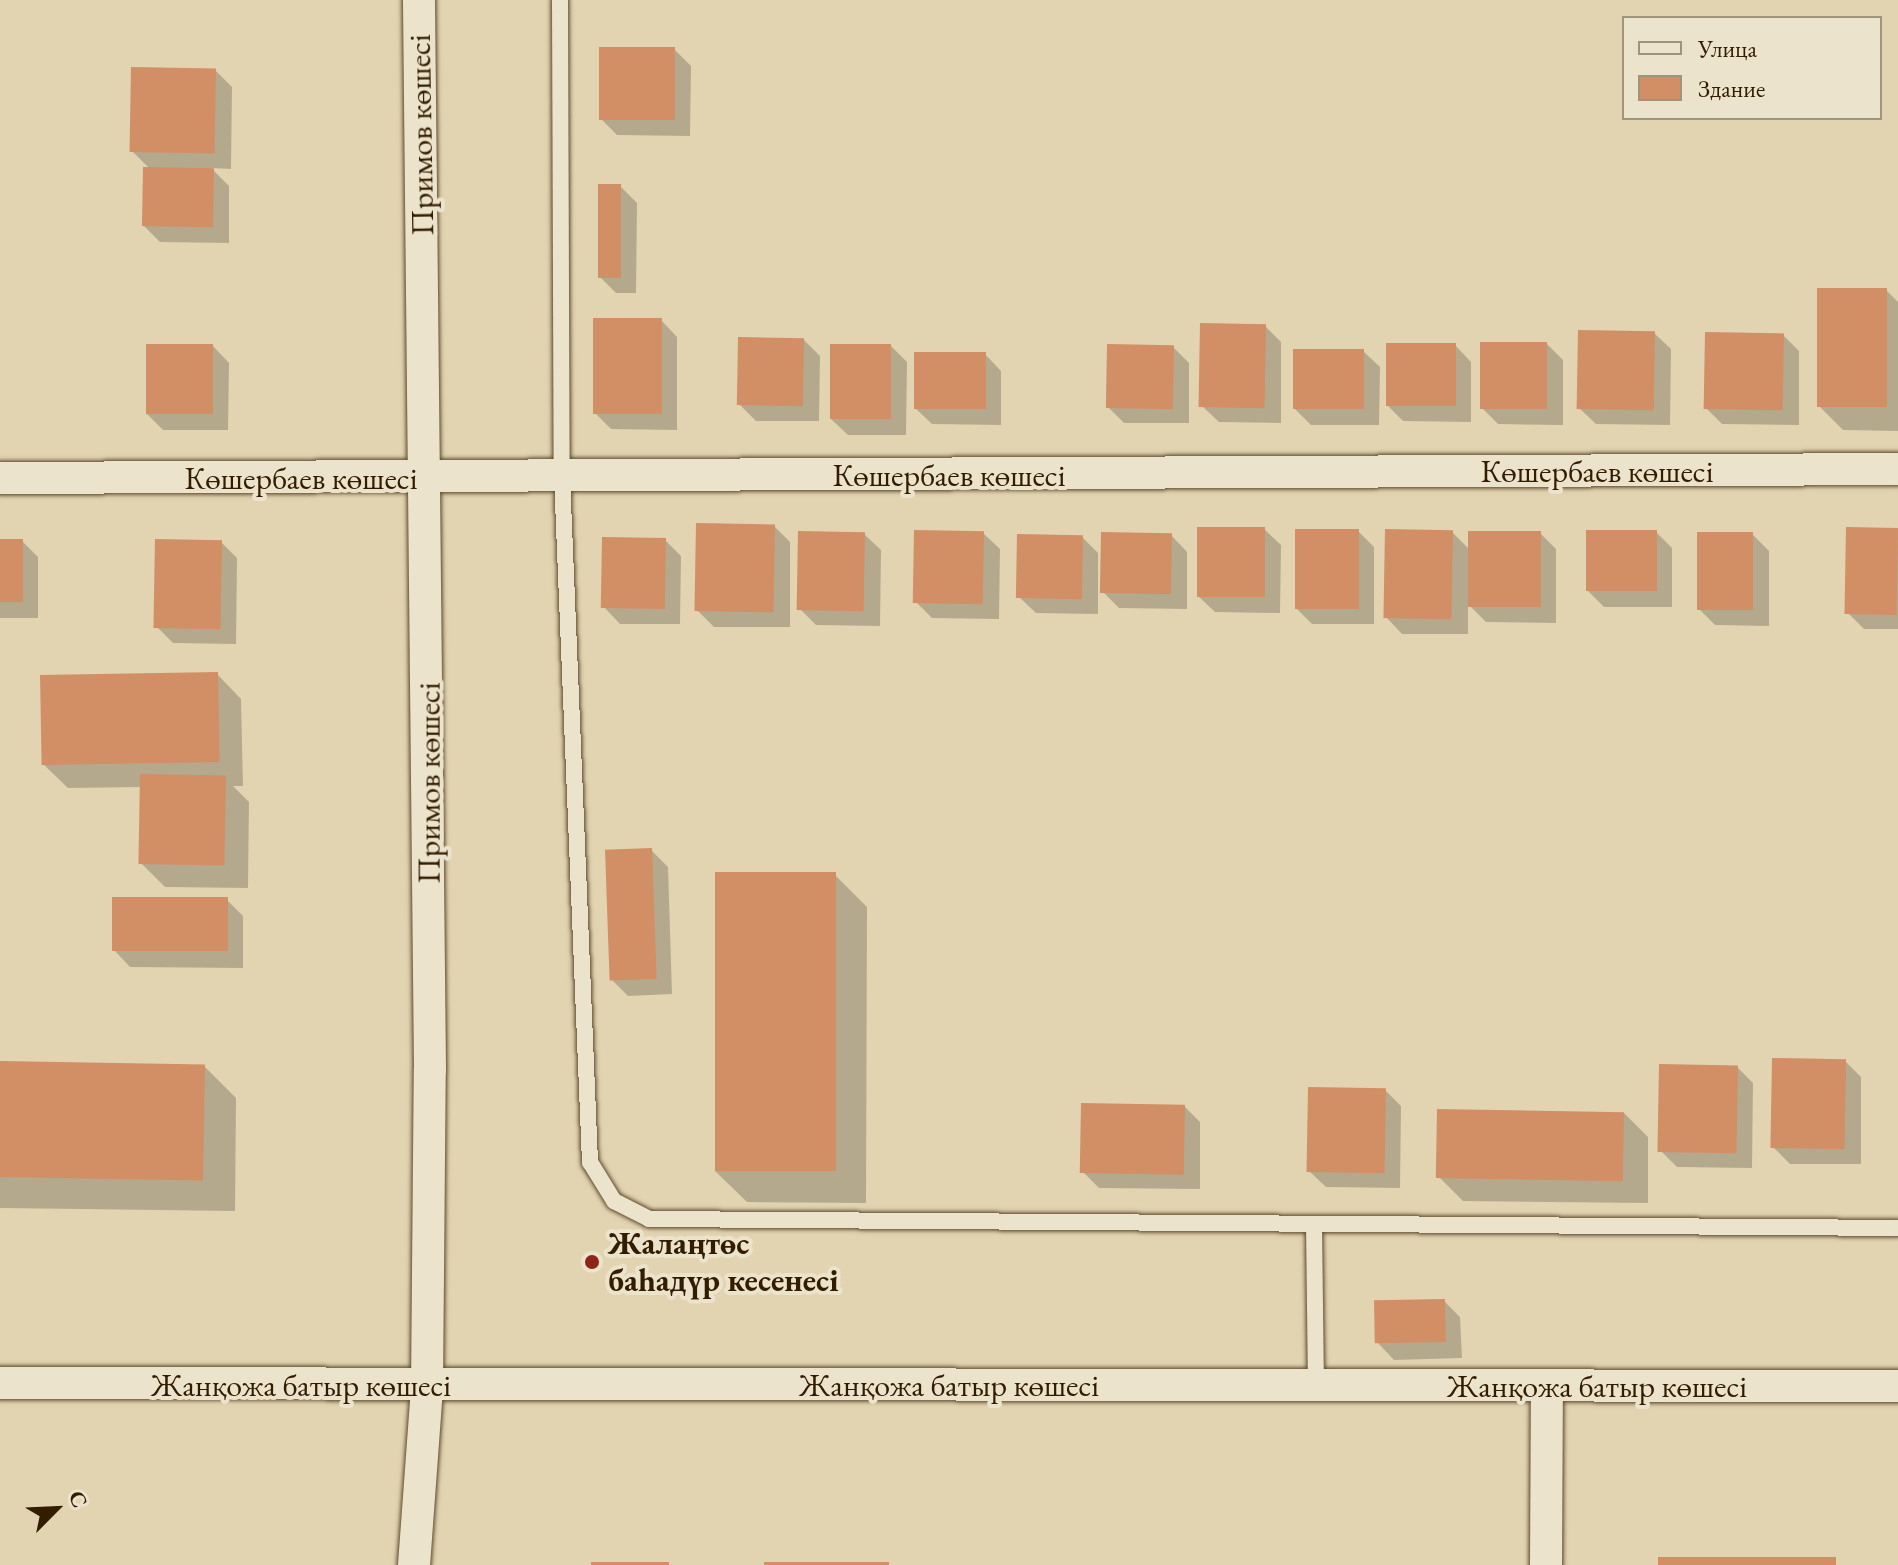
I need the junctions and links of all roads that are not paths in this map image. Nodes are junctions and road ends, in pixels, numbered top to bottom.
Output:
1 (419, 0) edge
2 (560, 0) edge
3 (1898, 469) edge
4 (562, 477) junction
5 (0, 478) edge
6 (427, 478) junction
7 (1314, 1224) junction
8 (1898, 1228) edge
9 (0, 1383) edge
10 (1316, 1385) junction
11 (1547, 1386) junction
12 (1898, 1386) edge
13 (427, 1387) junction
14 (414, 1565) edge
15 (1546, 1565) edge

1 - 6 street, Примов көшесі
2 - 4 lane
3 - 4 street, Көшербаев көшесі
4 - 6 street, Көшербаев көшесі
4 - 7 lane
5 - 6 street, Көшербаев көшесі
6 - 13 street, Примов көшесі
7 - 8 lane
7 - 10 lane
9 - 13 street, Жанқожа батыр көшесі
10 - 11 street, Жанқожа батыр көшесі
10 - 13 street, Жанқожа батыр көшесі
11 - 12 street, Жанқожа батыр көшесі
11 - 15 street
13 - 14 street, Примов көшесі

